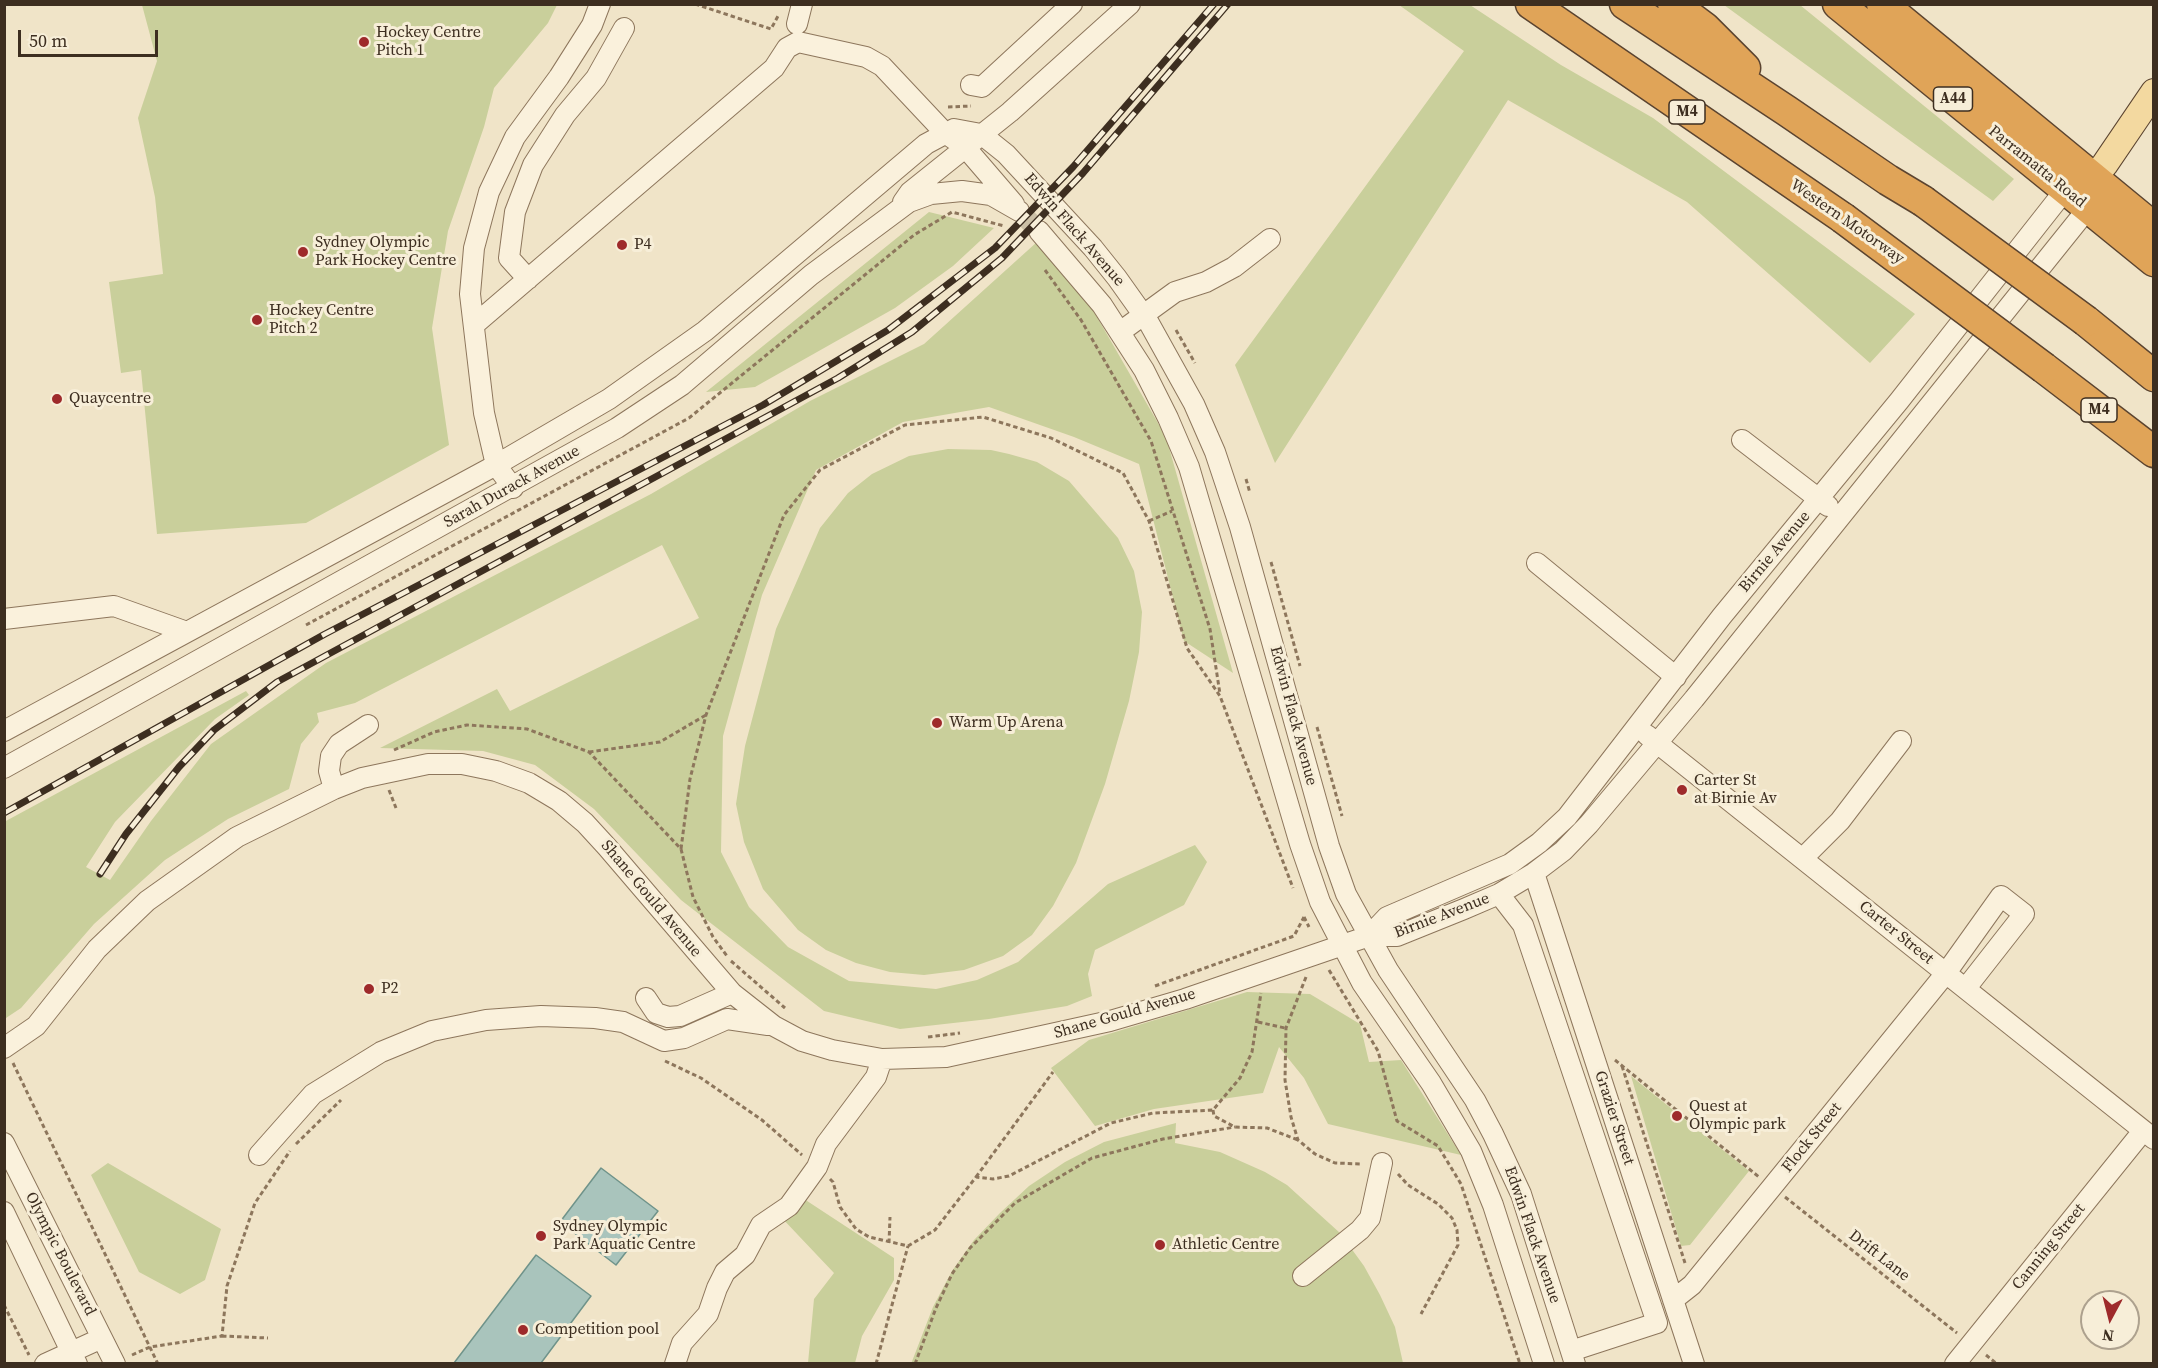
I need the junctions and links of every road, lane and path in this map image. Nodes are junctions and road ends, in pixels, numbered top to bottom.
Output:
1 (600, 4) edge
2 (695, 4) edge
3 (802, 4) edge
4 (1072, 4) edge
5 (1130, 4) edge
6 (1531, 4) edge
7 (1625, 4) edge
8 (1673, 4) edge
9 (1838, 4) edge
10 (1882, 4) edge
11 (779, 14) dead end
12 (796, 24) dead end
13 (624, 28) dead end
14 (971, 86) dead end
15 (2154, 92) edge
16 (940, 104) dead end
17 (974, 105) dead end
18 (1787, 111) junction
19 (944, 132) junction
20 (981, 134) junction
21 (965, 147) junction
22 (2082, 192) junction
23 (997, 198) joint
24 (897, 209) junction
25 (2154, 228) edge
26 (1039, 231) tunnel mouth
27 (1270, 239) dead end
28 (2154, 261) edge
29 (1040, 263) dead end
30 (528, 279) junction
31 (1144, 315) junction
32 (474, 325) junction
33 (1120, 332) junction
34 (2154, 376) edge
35 (1742, 440) dead end
36 (2154, 452) edge
37 (496, 465) junction
38 (513, 488) junction
39 (1819, 499) junction
40 (1173, 511) junction
41 (1840, 515) junction
42 (1149, 522) junction
43 (1537, 564) dead end
44 (4, 619) edge
45 (187, 632) junction
46 (147, 654) junction
47 (1676, 677) junction
48 (162, 679) junction
49 (1220, 696) junction
50 (706, 715) junction
51 (368, 725) dead end
52 (1638, 728) junction
53 (4, 731) edge
54 (1901, 741) dead end
55 (1656, 743) junction
56 (391, 752) dead end
57 (589, 752) junction
58 (4, 768) edge
59 (334, 789) junction
60 (681, 849) junction
61 (1803, 858) junction
62 (1510, 864) junction
63 (1527, 877) junction
64 (1499, 894) junction
65 (1296, 895) dead end
66 (1309, 927) dead end
67 (1369, 936) junction
68 (1342, 945) junction
69 (1328, 968) dead end
70 (1946, 973) junction
71 (1307, 975) dead end
72 (1152, 987) dead end
73 (1966, 988) junction
74 (1261, 990) dead end
75 (732, 993) junction
76 (646, 998) dead end
77 (791, 1013) dead end
78 (717, 1022) junction
79 (1258, 1022) junction
80 (774, 1026) junction
81 (1286, 1028) junction
82 (961, 1033) dead end
83 (926, 1037) dead end
84 (5, 1048) edge
85 (1606, 1054) dead end
86 (662, 1059) dead end
87 (882, 1059) junction
88 (1622, 1066) junction
89 (1053, 1072) dead end
90 (346, 1095) dead end
91 (1213, 1110) junction
92 (1235, 1127) junction
93 (2148, 1135) edge
94 (1298, 1140) junction
95 (4, 1143) edge
96 (259, 1155) dead end
97 (1382, 1163) junction
98 (817, 1167) junction
99 (976, 1177) junction
100 (1772, 1187) junction
101 (4, 1212) edge
102 (890, 1217) dead end
103 (889, 1243) junction
104 (908, 1246) junction
105 (1303, 1275) dead end
106 (1692, 1285) junction
107 (1673, 1300) junction
108 (4, 1305) edge
109 (1421, 1314) dead end
110 (222, 1336) junction
111 (102, 1338) junction
112 (267, 1338) dead end
113 (1971, 1344) junction
114 (150, 1347) junction
115 (74, 1357) edge
116 (1573, 1357) edge
117 (37, 1360) edge
118 (120, 1362) edge
119 (158, 1364) edge
120 (675, 1364) edge
121 (876, 1364) edge
122 (915, 1364) edge
123 (1520, 1364) edge
124 (1544, 1364) edge
125 (1694, 1364) edge
126 (1955, 1364) edge

1 - 32 street
2 - 11 path
3 - 12 street
4 - 14 street
5 - 20 street
6 - 36 highway, Western Motorway / M4, bridge
7 - 18 highway
8 - 18 highway
9 - 22 highway, Parramatta Road / A44
10 - 22 highway, Parramatta Road / A44
13 - 30 street
15 - 22 main road, Birnie Avenue
16 - 17 path
18 - 34 highway, bridge
19 - 20 street
19 - 21 street
19 - 30 street
19 - 37 street, Sarah Durack Avenue
20 - 21 street
20 - 31 street, Edwin Flack Avenue
21 - 23 street, Edwin Flack Avenue
21 - 24 street
22 - 25 highway, Parramatta Road / A44
22 - 28 highway, Parramatta Road / A44
22 - 39 street, Birnie Avenue
22 - 41 street, Birnie Avenue
23 - 24 street, Sarah Durack Avenue
24 - 38 street, Sarah Durack Avenue
26 - 33 street, Edwin Flack Avenue
27 - 31 street
29 - 40 path
30 - 32 street
31 - 33 street
31 - 67 street, Edwin Flack Avenue
32 - 37 street
33 - 68 street, Edwin Flack Avenue
35 - 39 street
37 - 38 street
37 - 45 street, Sarah Durack Avenue
38 - 48 street, Sarah Durack Avenue
39 - 41 street
39 - 47 street, Birnie Avenue
40 - 42 path
40 - 49 path
41 - 55 street, Birnie Avenue
42 - 49 path
42 - 50 path
43 - 47 street
44 - 45 street
45 - 46 street, Sarah Durack Avenue
46 - 48 street
46 - 53 street, Sarah Durack Avenue
47 - 52 street, Birnie Avenue
48 - 58 street, Sarah Durack Avenue
49 - 65 path
50 - 57 path
50 - 60 path
51 - 59 street
52 - 55 street, Carter Street
52 - 62 street, Birnie Avenue
54 - 61 street
55 - 61 street, Carter Street
55 - 63 street, Birnie Avenue
56 - 57 path
57 - 60 path
59 - 75 street, Shane Gould Avenue
59 - 84 street, Shane Gould Avenue
60 - 77 path
61 - 70 street, Carter Street
62 - 63 street, Grazier Street
62 - 67 street, Birnie Avenue
63 - 64 street, Birnie Avenue
63 - 107 street, Grazier Street
64 - 67 street, Birnie Avenue
64 - 116 street
66 - 72 path
67 - 68 street, Shane Gould Avenue
67 - 116 street, Edwin Flack Avenue
68 - 87 street, Shane Gould Avenue
68 - 124 street, Edwin Flack Avenue
69 - 123 path
70 - 73 street, Carter Street
70 - 73 street, Flock Street
70 - 100 street, Flock Street
71 - 81 path
73 - 93 street, Carter Street
74 - 79 path
75 - 76 street
75 - 78 street
75 - 80 street, Shane Gould Avenue
78 - 80 street
78 - 96 street
79 - 81 path
79 - 91 path
80 - 87 street, Shane Gould Avenue
81 - 94 path
82 - 83 path
84 - 114 path
85 - 88 path, Drift Lane
86 - 98 path
87 - 98 street
88 - 100 path, Drift Lane
88 - 106 path
89 - 99 path
90 - 110 path
91 - 92 path
91 - 99 path
92 - 94 path
92 - 122 path
93 - 113 street, Canning Street
94 - 97 path
95 - 111 street, Olympic Boulevard
97 - 105 street
97 - 109 path
98 - 103 path
98 - 120 street
99 - 104 path
100 - 106 street, Flock Street
100 - 113 path, Drift Lane
101 - 115 street, Olympic Boulevard
102 - 103 path
103 - 104 path
104 - 121 path
106 - 107 street, Flock Street
107 - 125 street, Grazier Street
108 - 117 path
110 - 112 path
110 - 114 path
111 - 115 street
111 - 118 street, Olympic Boulevard
113 - 126 street, Canning Street
114 - 118 path
114 - 119 path
115 - 117 street

